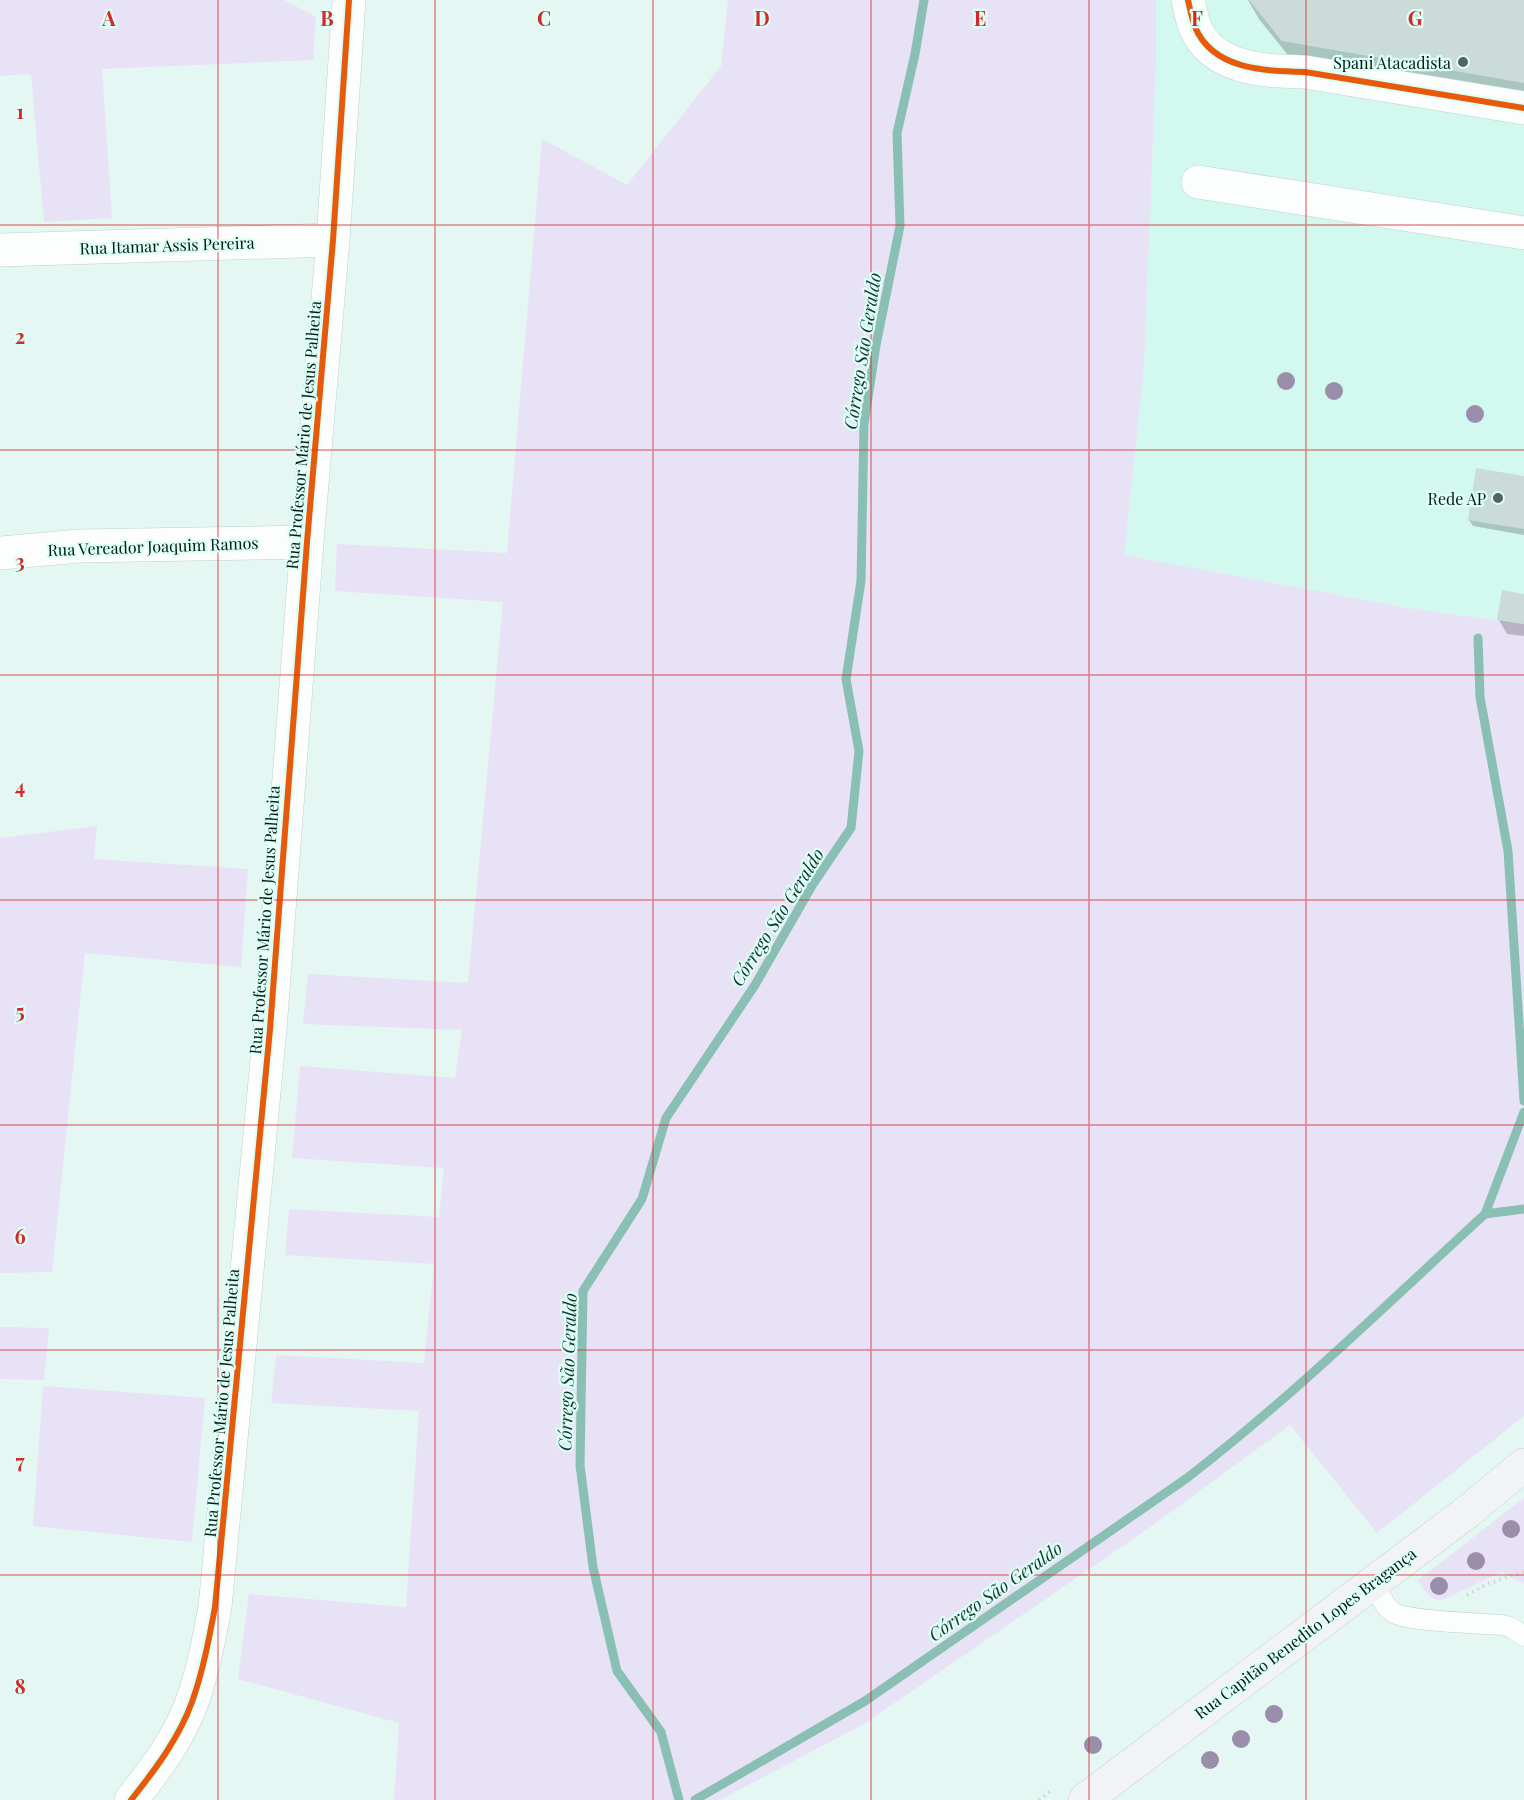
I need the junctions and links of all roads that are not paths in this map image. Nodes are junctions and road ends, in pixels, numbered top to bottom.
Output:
1 (1188, 0) edge
2 (348, 10) edge
3 (1524, 108) edge
4 (1198, 182) dead end
5 (1524, 233) edge
6 (333, 240) junction
7 (0, 250) edge
8 (307, 542) junction
9 (0, 553) edge
10 (1524, 1465) edge
11 (1374, 1582) junction
12 (1524, 1636) edge
13 (131, 1800) edge
14 (1085, 1800) edge

1 - 3 street
2 - 6 street, Rua Professor Mário de Jesus Palheita
4 - 5 street
6 - 7 street, Rua Itamar Assis Pereira
6 - 8 street, Rua Professor Mário de Jesus Palheita
8 - 9 street, Rua Vereador Joaquim Ramos
8 - 13 street, Rua Professor Mário de Jesus Palheita
10 - 11 main road, Rua Capitão Benedito Lopes Bragança
11 - 12 lane
11 - 14 main road, Rua Capitão Benedito Lopes Bragança

